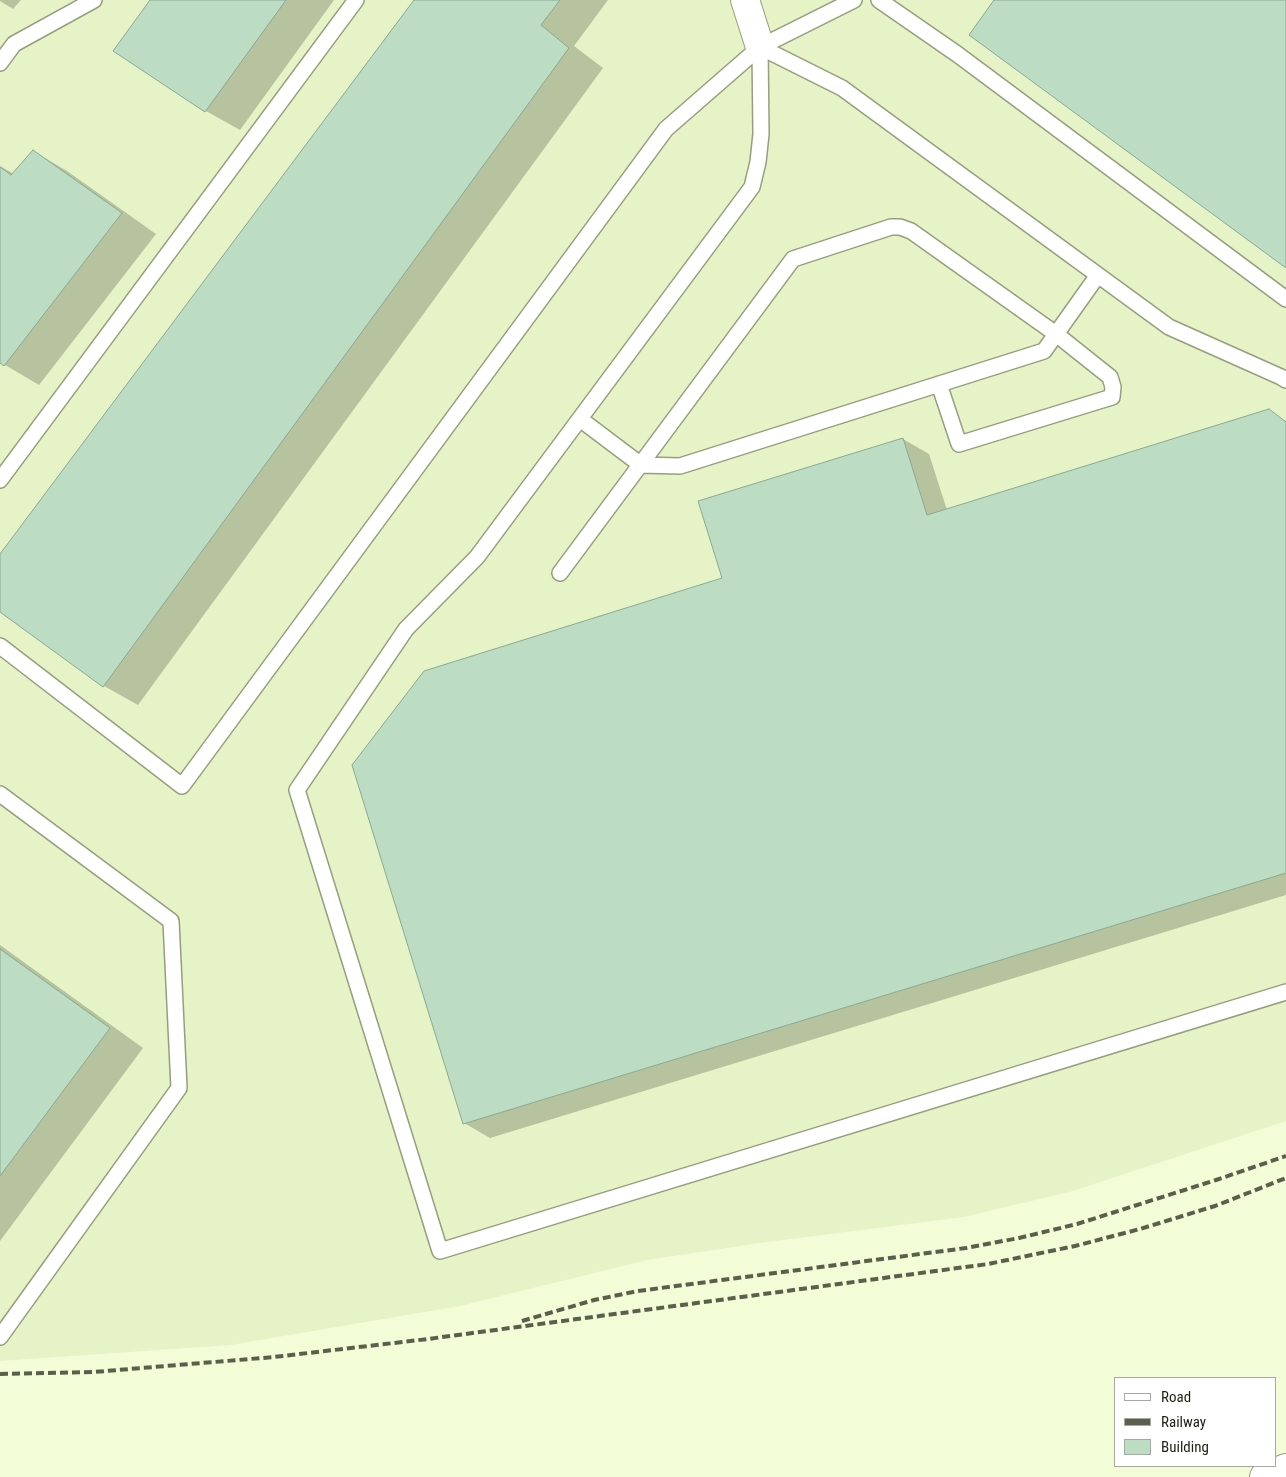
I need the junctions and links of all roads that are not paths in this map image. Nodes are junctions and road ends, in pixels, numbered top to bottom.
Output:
1 (94, 0) edge
2 (356, 0) edge
3 (745, 0) edge
4 (854, 0) edge
5 (879, 0) edge
6 (760, 47) junction
7 (0, 63) edge
8 (1098, 275) junction
9 (1286, 299) edge
10 (1056, 334) junction
11 (1286, 380) edge
12 (939, 384) junction
13 (580, 419) junction
14 (641, 465) junction
15 (0, 480) edge
16 (560, 573) dead end
17 (0, 646) edge
18 (0, 794) edge
19 (1286, 992) edge
20 (0, 1337) edge
21 (1286, 1468) edge
22 (1264, 1477) edge

1 - 7 lane
2 - 15 lane
3 - 6 main road
4 - 6 lane
5 - 9 lane
6 - 8 lane
6 - 13 lane
6 - 17 lane
8 - 10 lane
8 - 11 lane
10 - 12 lane
10 - 12 lane
10 - 14 lane
12 - 14 lane
13 - 14 lane
13 - 19 lane
14 - 16 lane
18 - 20 lane
21 - 22 main road

